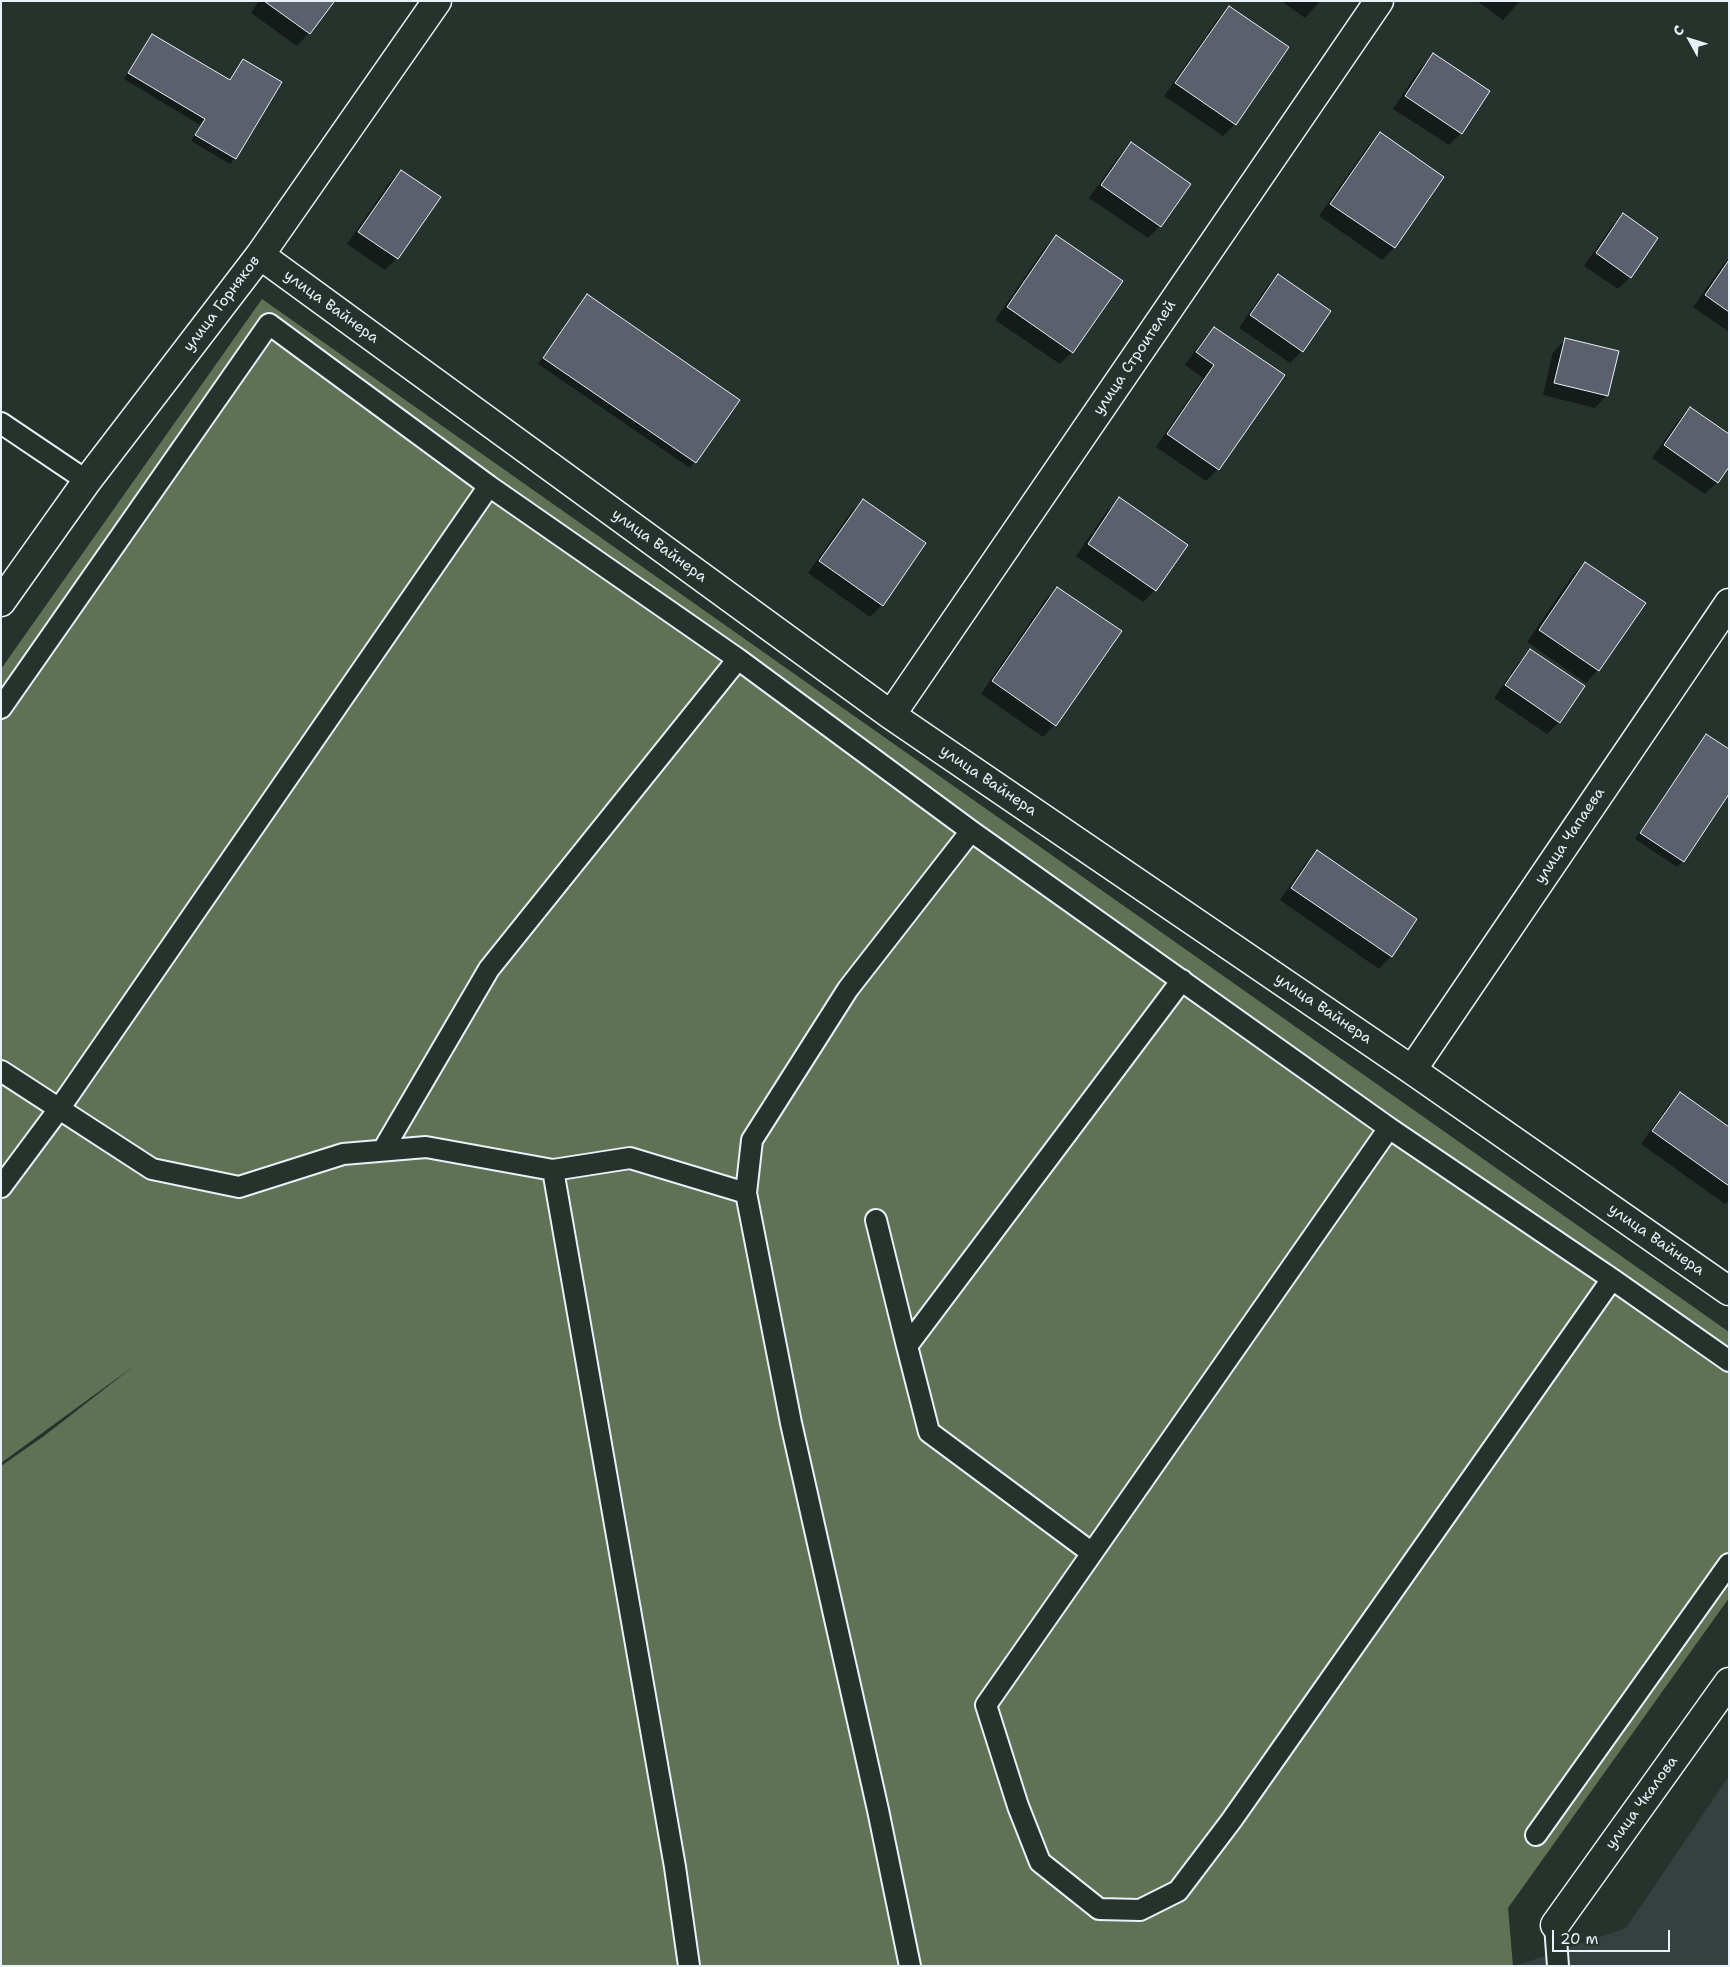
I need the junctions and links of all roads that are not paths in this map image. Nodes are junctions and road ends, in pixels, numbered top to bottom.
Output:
1 (436, 1) edge
2 (1380, 1) edge
3 (260, 255) junction
4 (1, 423) edge
5 (87, 481) junction
6 (489, 486) junction
7 (1, 602) edge
8 (1729, 603) edge
9 (738, 659) junction
10 (1, 708) edge
11 (891, 715) junction
12 (971, 830) junction
13 (1182, 980) junction
14 (1412, 1070) junction
15 (1, 1071) edge
16 (59, 1109) junction
17 (1389, 1128) junction
18 (383, 1150) junction
19 (553, 1170) junction
20 (1, 1187) edge
21 (746, 1194) junction
22 (876, 1220) dead end
23 (1612, 1279) junction
24 (1729, 1291) edge
25 (907, 1346) junction
26 (1729, 1361) edge
27 (1092, 1552) junction
28 (1729, 1564) edge
29 (1729, 1682) edge
30 (1536, 1835) dead end
31 (1555, 1925) joint
32 (689, 1966) edge
33 (910, 1966) edge
34 (1558, 1966) edge

1 - 3 street, улица Горняков
2 - 11 street, улица Строителей
3 - 5 street, улица Горняков
3 - 11 street, улица Вайнера
4 - 5 lane
5 - 7 street, улица Горняков
6 - 9 lane
6 - 10 lane
6 - 16 lane
8 - 14 street, улица Чапаева
9 - 12 lane
9 - 18 lane
11 - 14 street, улица Вайнера
12 - 13 lane
12 - 21 lane
13 - 17 lane
13 - 25 lane
14 - 24 street, улица Вайнера
15 - 16 lane
16 - 18 lane
16 - 20 lane
17 - 23 lane
17 - 27 lane
18 - 19 lane
19 - 21 lane
19 - 32 lane
21 - 33 lane
22 - 25 lane
23 - 26 lane
23 - 27 lane
25 - 27 lane
28 - 30 lane
29 - 31 street, улица Чкалова
31 - 34 lane

